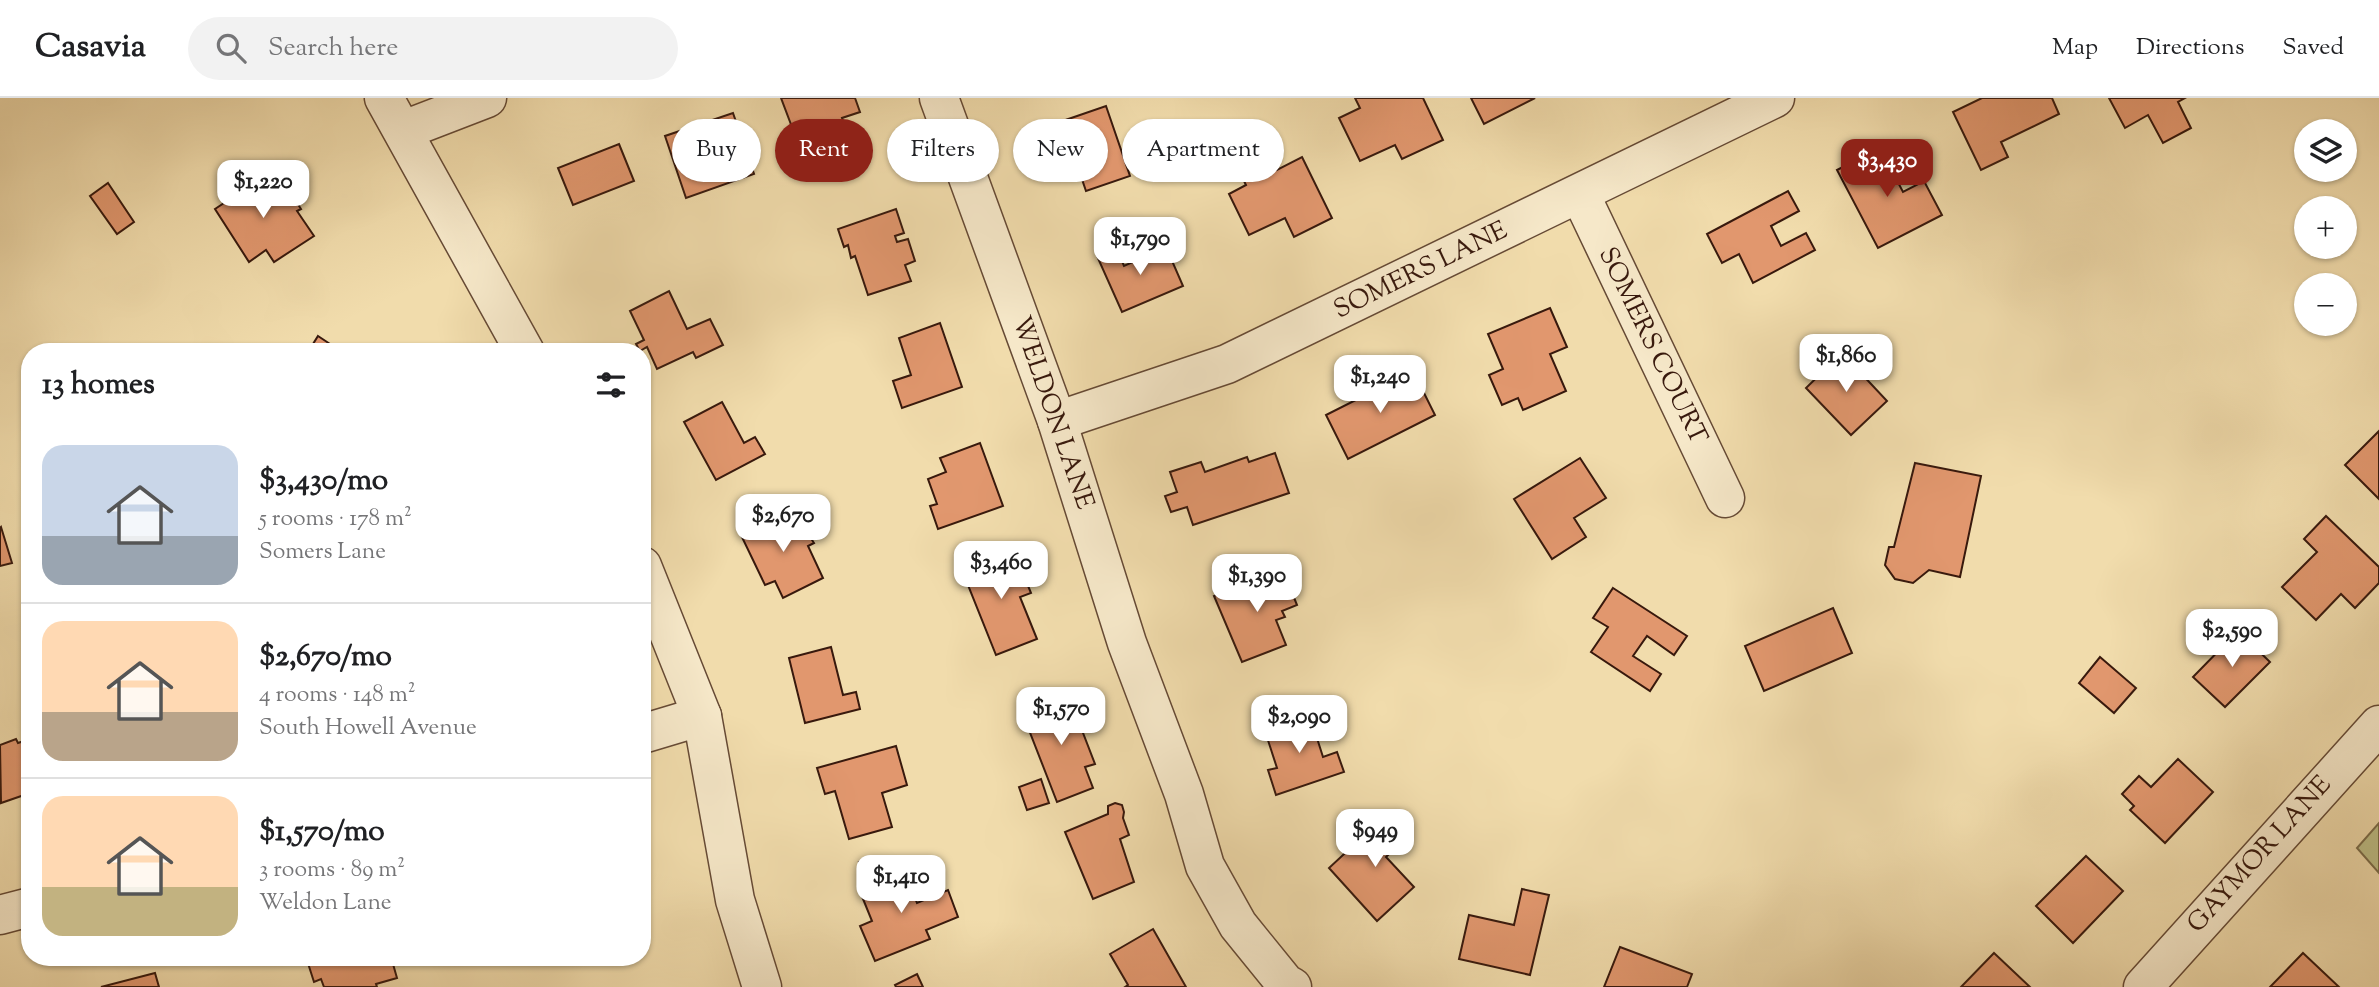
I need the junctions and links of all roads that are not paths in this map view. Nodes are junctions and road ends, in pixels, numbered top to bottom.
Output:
1 (384, 98) edge
2 (486, 98) edge
3 (939, 98) edge
4 (1775, 98) edge
5 (404, 130) junction
6 (1580, 194) junction
7 (520, 343) edge
8 (1057, 421) junction
9 (1725, 498) dead end
10 (651, 588) edge
11 (702, 716) junction
12 (2379, 725) edge
13 (651, 731) edge
14 (21, 909) edge
15 (0, 915) edge
16 (762, 987) edge
17 (1292, 987) edge
18 (2143, 987) edge

1 - 5 street
2 - 5 street
3 - 8 street, WELDON LANE
4 - 6 street, SOMERS LANE
5 - 7 street
6 - 8 street, SOMERS LANE
6 - 9 street, SOMERS COURT
8 - 17 street, WELDON LANE
10 - 11 street
11 - 13 street
11 - 16 street
12 - 18 street, GAYMOR LANE
14 - 15 street

